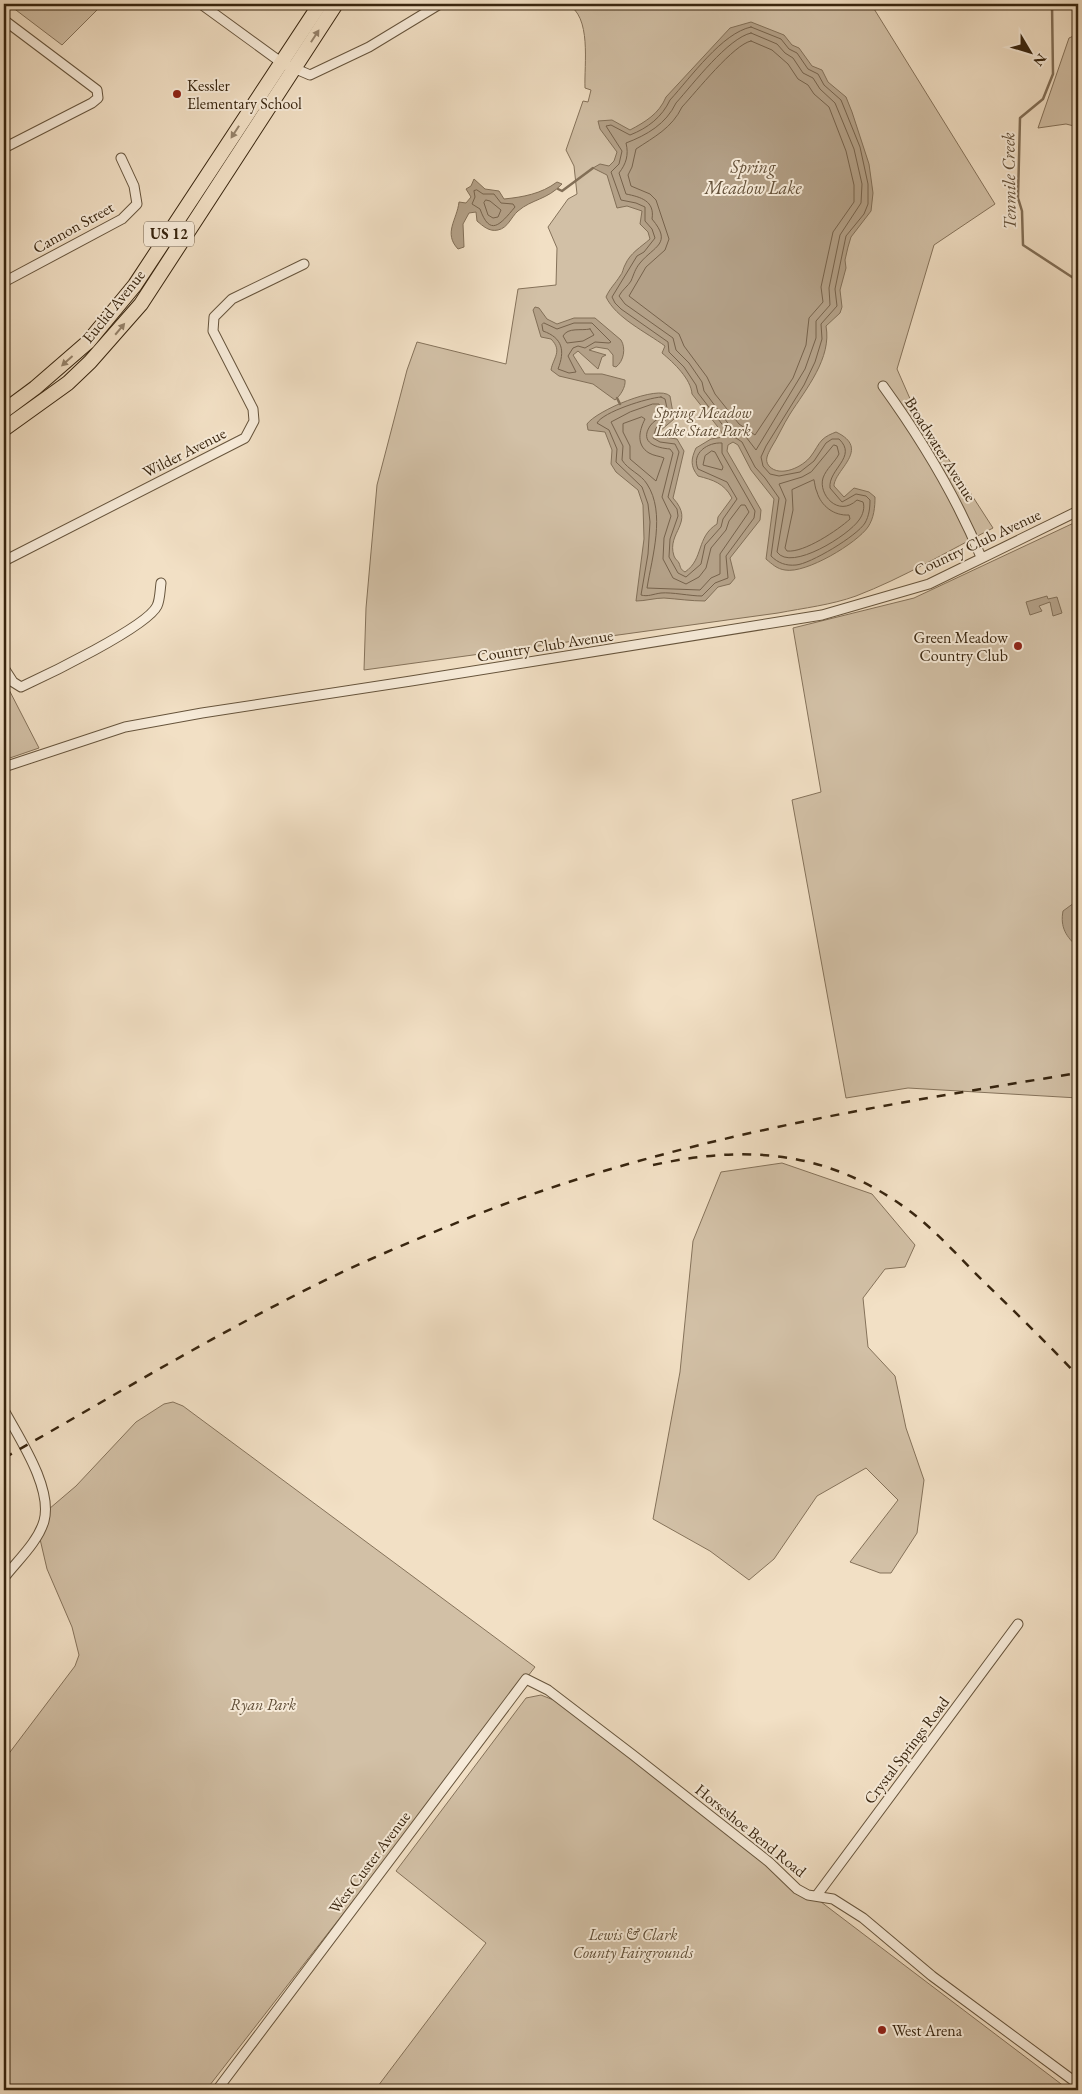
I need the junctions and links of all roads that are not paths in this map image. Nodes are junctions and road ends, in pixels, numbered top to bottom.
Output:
1 (201, 4) edge
2 (320, 4) edge
3 (336, 4) edge
4 (440, 4) edge
5 (4, 20) edge
6 (288, 66) junction
7 (4, 148) edge
8 (120, 158) dead end
9 (158, 250) junction
10 (172, 258) junction
11 (304, 264) dead end
12 (4, 282) edge
13 (883, 386) dead end
14 (4, 411) edge
15 (4, 429) edge
16 (1078, 511) edge
17 (981, 558) junction
18 (4, 561) edge
19 (161, 583) dead end
20 (4, 668) edge
21 (4, 767) edge
22 (4, 1410) edge
23 (4, 1578) edge
24 (1018, 1624) dead end
25 (554, 1695) joint
26 (817, 1895) junction
27 (1078, 2084) edge
28 (217, 2090) edge

1 - 6 street
2 - 6 highway, Euclid Avenue / US 12
6 -> 3 highway, Euclid Avenue / US 12
4 - 6 street
5 - 7 street
6 -> 9 highway, Euclid Avenue / US 12
6 - 10 highway, Euclid Avenue / US 12
8 - 12 street, Cannon Street
9 - 10 highway
9 -> 14 highway, Euclid Avenue / US 12
15 -> 10 highway, Euclid Avenue / US 12
11 - 18 street, Wilder Avenue
13 - 17 street, Broadwater Avenue
16 - 17 street, Country Club Avenue
17 - 21 street, Country Club Avenue
19 - 20 street
22 - 23 street
24 - 26 street, Crystal Springs Road
25 - 26 street, Horseshoe Bend Road
25 - 28 street, West Custer Avenue
26 - 27 street, Horseshoe Bend Road

